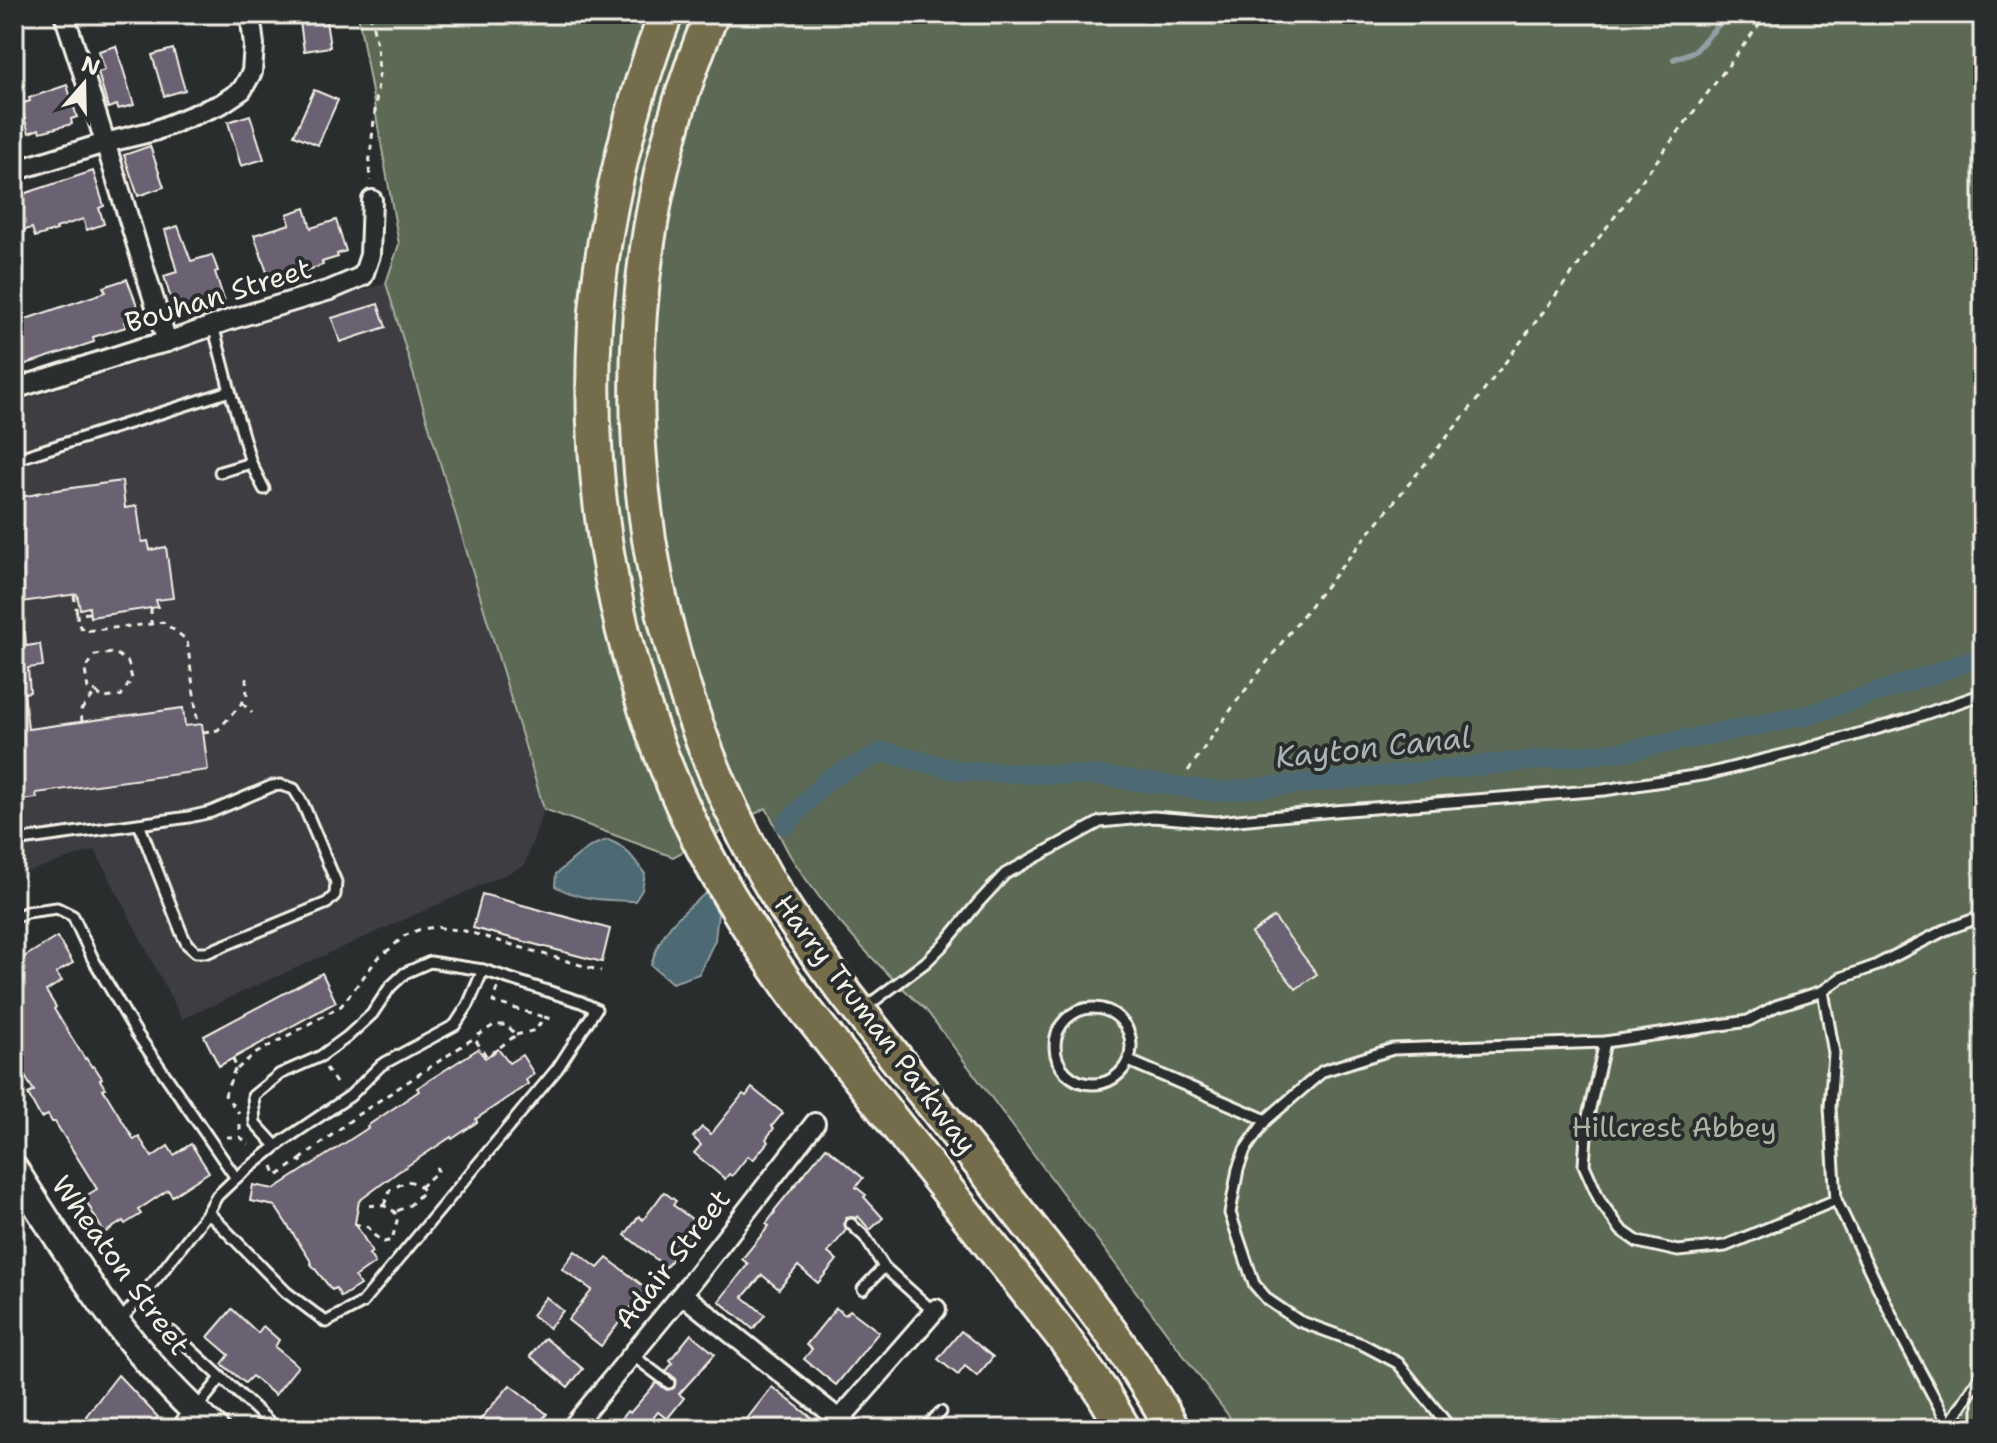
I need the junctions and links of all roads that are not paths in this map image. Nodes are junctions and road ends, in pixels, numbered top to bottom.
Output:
1 (64, 14) edge
2 (250, 14) edge
3 (666, 14) edge
4 (712, 14) edge
5 (105, 143) junction
6 (14, 171) edge
7 (372, 200) road end
8 (213, 325) junction
9 (167, 342) junction
10 (14, 389) edge
11 (230, 391) junction
12 (14, 458) edge
13 (251, 463) junction
14 (220, 472) dead end
15 (264, 489) dead end
16 (1983, 694) edge
17 (139, 824) junction
18 (14, 841) edge
19 (1983, 916) edge
20 (14, 918) edge
21 (483, 970) junction
22 (1823, 991) junction
23 (860, 1011) junction
24 (1605, 1042) junction
25 (1129, 1061) junction
26 (1266, 1120) junction
27 (815, 1123) dead end
28 (276, 1146) junction
29 (14, 1169) edge
30 (236, 1178) junction
31 (1836, 1200) junction
32 (208, 1212) junction
33 (851, 1224) dead end
34 (884, 1267) junction
35 (863, 1289) dead end
36 (682, 1294) junction
37 (935, 1310) joint
38 (118, 1324) junction
39 (172, 1332) dead end
40 (632, 1355) junction
41 (1983, 1372) edge
42 (221, 1378) junction
43 (669, 1383) dead end
44 (941, 1412) dead end
45 (188, 1420) edge
46 (14, 1424) edge
47 (840, 1426) edge
48 (1949, 1428) edge
49 (21, 1429) edge
50 (215, 1429) edge
51 (277, 1429) edge
52 (571, 1429) edge
53 (925, 1429) edge
54 (1124, 1429) edge
55 (1173, 1429) edge
56 (1451, 1429) edge

1 - 5 street
2 - 5 street
3 - 54 highway, Harry Truman Parkway
4 - 23 highway, Harry Truman Parkway
5 - 6 street
5 - 9 street
7 - 8 street, Bouhan Street
8 - 9 street, Bouhan Street
8 - 11 lane
9 - 10 street, Bouhan Street
11 - 12 lane
11 - 13 lane
13 - 14 lane
13 - 15 lane
16 - 23 lane
17 - 17 lane
17 - 18 lane
19 - 22 lane
20 - 30 lane
21 - 28 lane
21 - 28 lane
21 - 32 lane
22 - 24 lane
22 - 31 lane
23 - 55 highway, Harry Truman Parkway
24 - 26 lane
24 - 31 lane
25 - 25 lane
25 - 26 lane
26 - 56 lane
27 - 36 street, Adair Street
28 - 30 lane
29 - 38 main road, Wheaton Street
30 - 32 lane
31 - 48 lane
32 - 38 lane
33 - 34 lane
34 - 35 lane
34 - 37 lane
36 - 40 street, Adair Street
36 - 47 street
37 - 47 street
38 - 45 main road, Wheaton Street
39 - 42 lane
40 - 43 lane
40 - 52 street, Adair Street
41 - 48 lane
42 - 45 lane
42 - 51 lane
44 - 53 lane
45 - 50 main road, Wheaton Street
46 - 49 street

